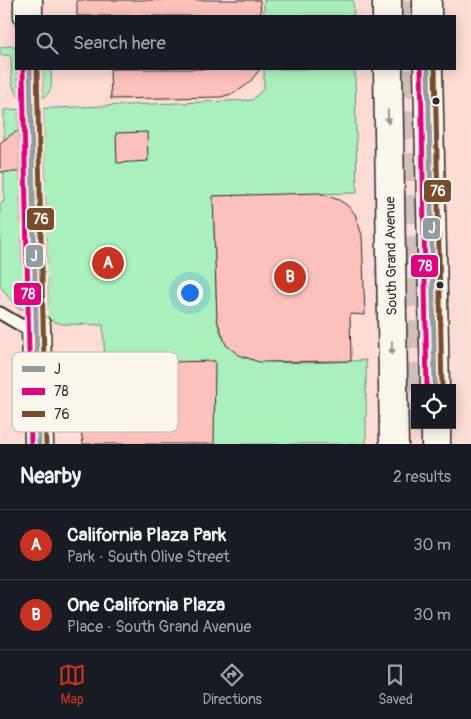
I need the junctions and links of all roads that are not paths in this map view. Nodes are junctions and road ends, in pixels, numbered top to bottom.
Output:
1 (28, 0) edge
2 (387, 0) edge
3 (427, 0) edge
4 (28, 15) edge
5 (387, 15) edge
6 (427, 15) edge
7 (388, 70) edge
8 (428, 70) edge
9 (0, 313) edge
10 (36, 330) joint
11 (37, 352) edge
12 (435, 384) edge
13 (436, 429) edge
14 (394, 444) edge
15 (436, 444) edge

1 - 4 main road
2 - 5 main road
3 - 6 main road
7 -> 14 main road, South Grand Avenue
8 - 12 main road
9 - 10 lane
10 - 11 main road
13 - 15 main road

